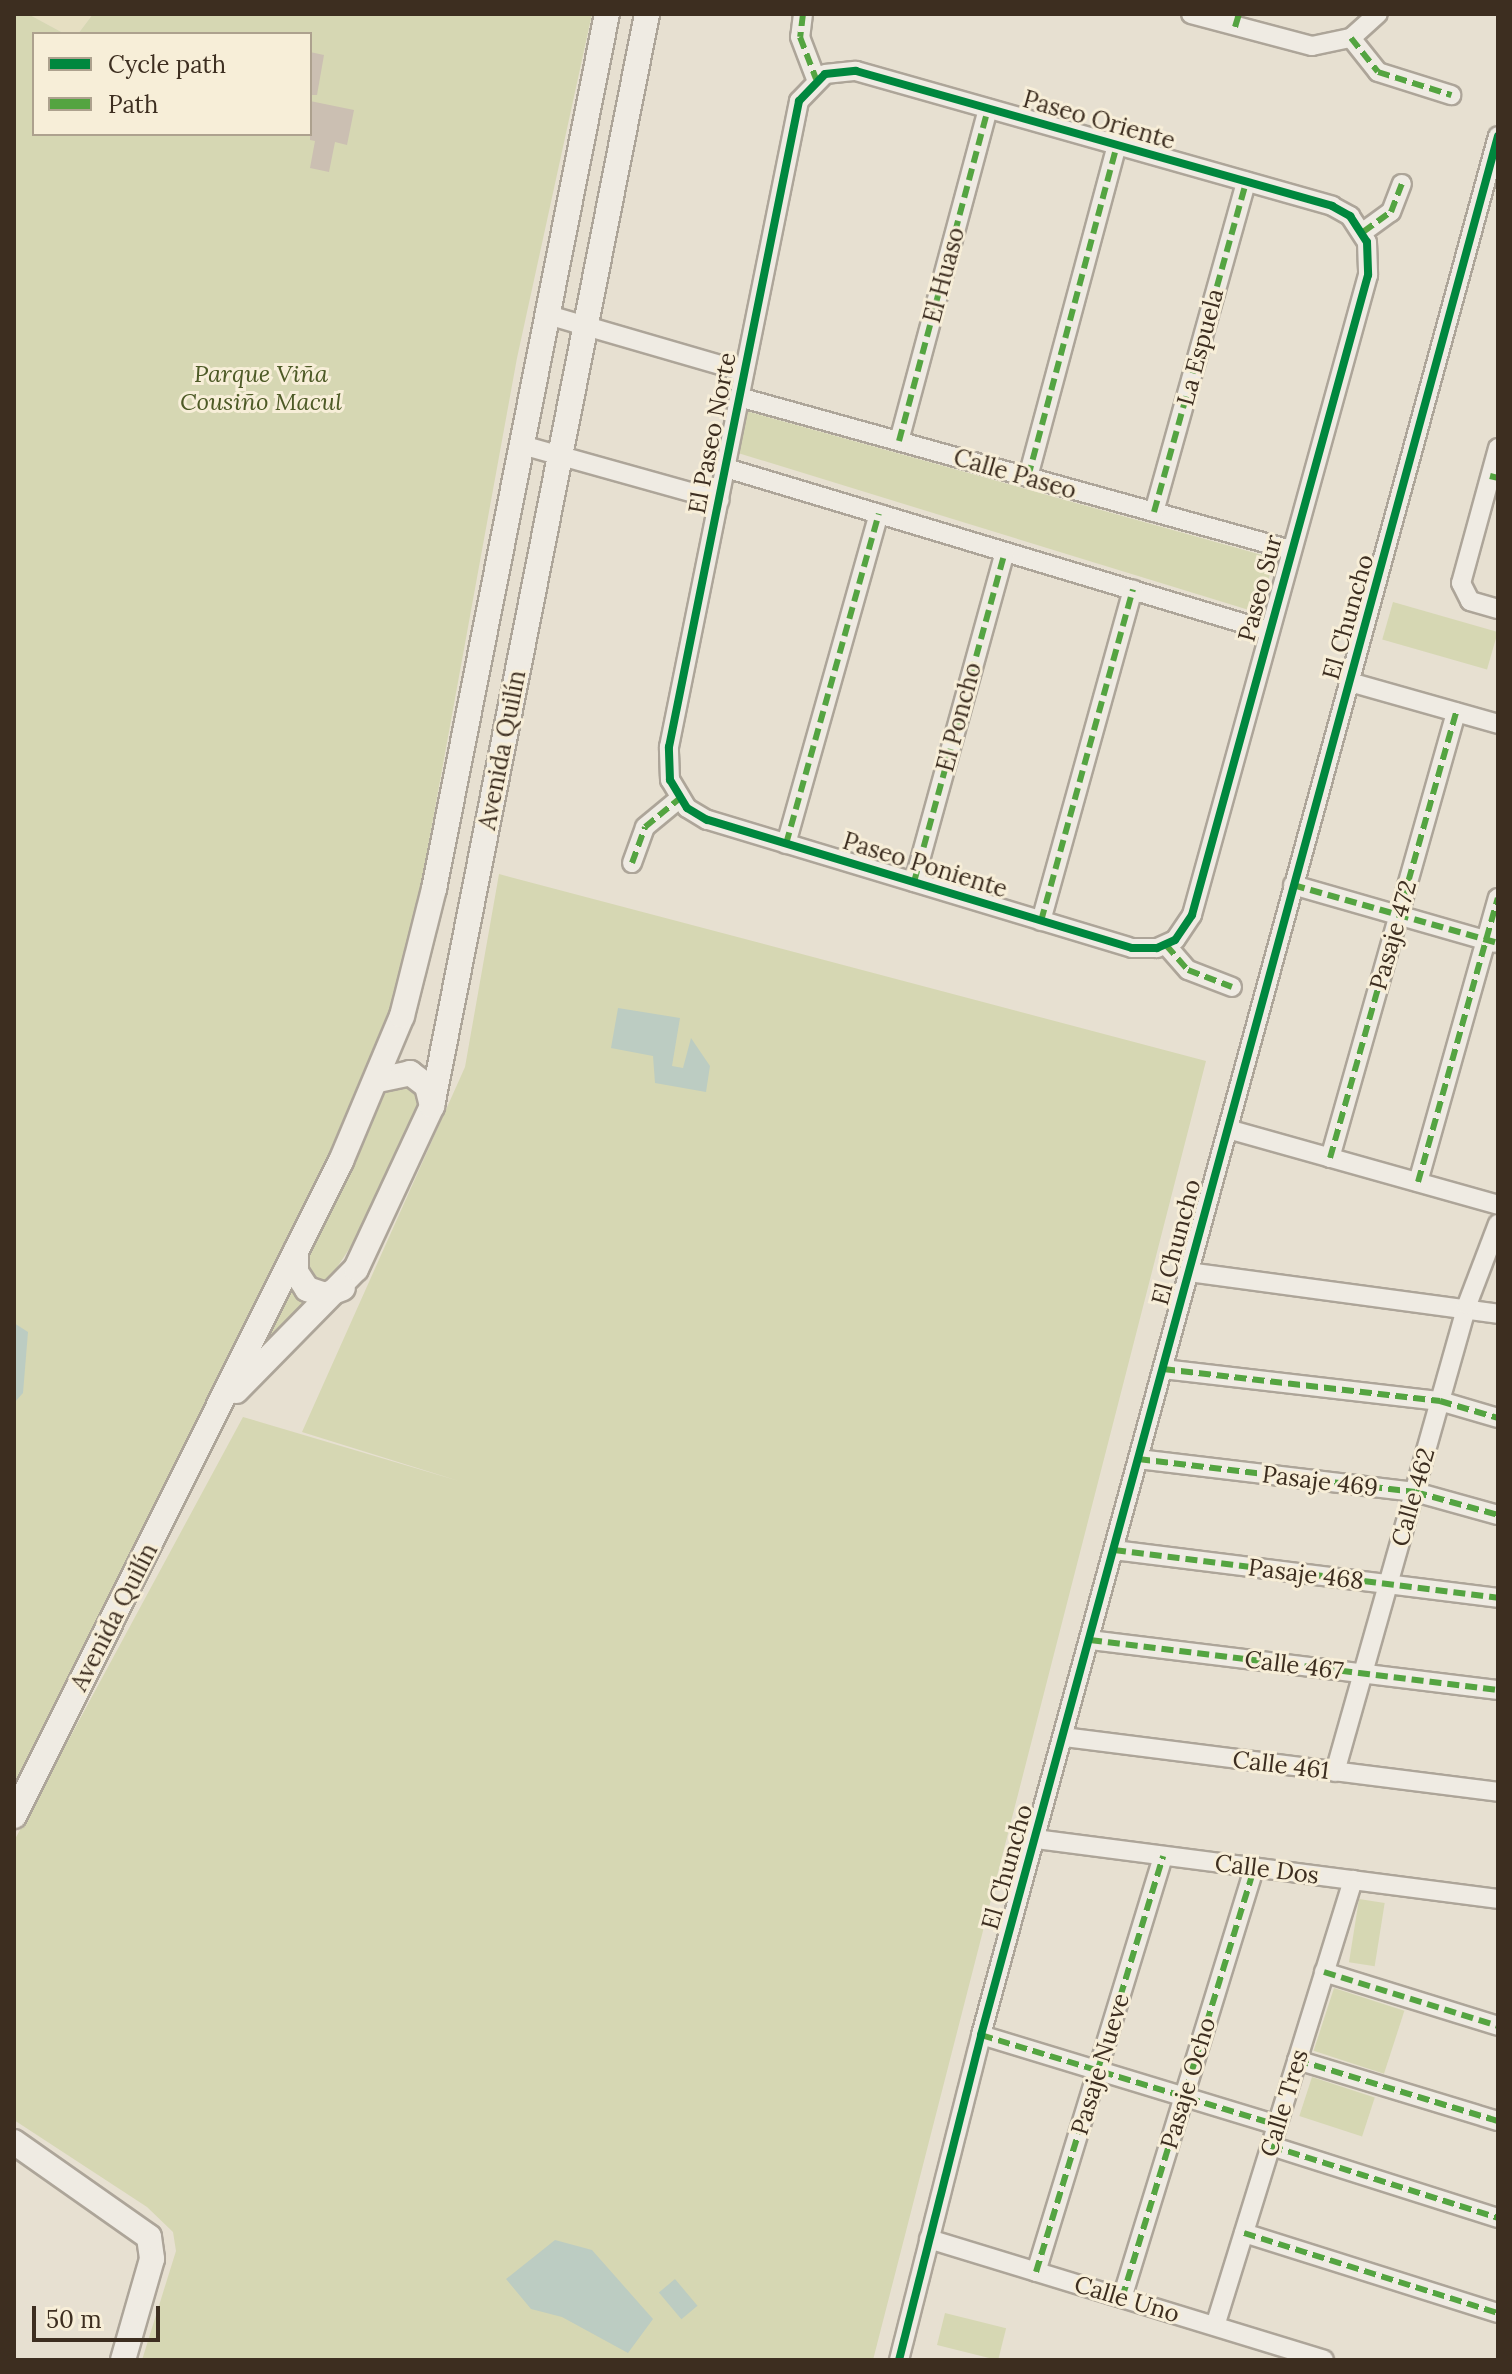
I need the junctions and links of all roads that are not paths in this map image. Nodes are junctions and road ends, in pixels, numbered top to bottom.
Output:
1 (607, 14) edge
2 (647, 14) edge
3 (803, 14) edge
4 (1191, 14) edge
5 (1378, 14) edge
6 (1237, 21) edge
7 (1351, 38) junction
8 (816, 79) junction
9 (1451, 95) dead end
10 (988, 109) junction
11 (1498, 136) edge
12 (1117, 146) junction
13 (1246, 182) junction
14 (1402, 184) dead end
15 (1363, 232) junction
16 (548, 315) junction
17 (598, 326) junction
18 (745, 366) junction
19 (739, 397) junction
20 (899, 441) junction
21 (522, 445) junction
22 (1498, 448) edge
23 (560, 455) junction
24 (726, 468) junction
25 (1028, 477) junction
26 (1494, 477) edge
27 (719, 500) junction
28 (1154, 512) junction
29 (879, 514) junction
30 (1291, 550) junction
31 (1005, 552) junction
32 (1133, 590) junction
33 (1498, 609) edge
34 (1269, 631) junction
35 (1350, 682) junction
36 (1456, 712) junction
37 (1498, 724) edge
38 (679, 799) junction
39 (786, 844) junction
40 (632, 863) dead end
41 (914, 882) junction
42 (1293, 885) junction
43 (1498, 898) edge
44 (1398, 915) junction
45 (1041, 921) junction
46 (1492, 942) edge
47 (1166, 945) junction
48 (1232, 987) dead end
49 (378, 1080) junction
50 (432, 1106) junction
51 (1228, 1129) junction
52 (1330, 1158) junction
53 (1418, 1182) junction
54 (1498, 1205) edge
55 (1498, 1224) edge
56 (296, 1251) junction
57 (1189, 1272) junction
58 (343, 1288) junction
59 (1467, 1305) junction
60 (1498, 1314) edge
61 (1163, 1369) junction
62 (1440, 1401) junction
63 (215, 1418) junction
64 (1498, 1418) edge
65 (1138, 1459) junction
66 (1415, 1492) junction
67 (1498, 1515) edge
68 (1114, 1550) junction
69 (1389, 1584) junction
70 (1498, 1598) edge
71 (1090, 1640) junction
72 (1363, 1673) junction
73 (1498, 1690) edge
74 (1064, 1737) junction
75 (1335, 1772) junction
76 (1498, 1792) edge
77 (14, 1816) edge
78 (1036, 1839) junction
79 (1163, 1856) junction
80 (1255, 1867) junction
81 (1353, 1880) junction
82 (1498, 1899) edge
83 (1324, 1972) junction
84 (1498, 2026) edge
85 (981, 2035) junction
86 (1297, 2060) junction
87 (1098, 2070) junction
88 (1184, 2097) junction
89 (1498, 2121) edge
90 (1277, 2125) junction
91 (14, 2142) edge
92 (1271, 2146) junction
93 (1498, 2218) edge
94 (1244, 2233) junction
95 (929, 2239) junction
96 (1036, 2272) junction
97 (1122, 2298) junction
98 (1498, 2313) edge
99 (1215, 2326) junction
100 (123, 2360) edge
101 (899, 2360) edge
102 (1324, 2360) edge

1 - 16 main road, Avenida Quilín
2 - 17 main road, Avenida Quilín
3 - 8 street
4 - 6 street
5 - 7 street
6 - 7 street
7 - 9 street
8 - 10 street, Paseo Oriente
8 - 18 street, El Paseo Norte
10 - 12 street, Paseo Oriente
10 - 20 street, El Huaso
11 - 35 street, El Chuncho
12 - 13 street, Paseo Oriente
12 - 25 street
13 - 15 street, Paseo Oriente
13 - 28 street, La Espuela
14 - 15 street
15 - 30 street, Paseo Sur
16 - 17 street
16 - 21 main road, Avenida Quilín
17 - 18 street
17 - 23 main road, Avenida Quilín
18 - 19 street, El Paseo Norte
19 - 20 street, Calle Paseo
19 - 24 street, El Paseo Norte
20 - 25 street, Calle Paseo
21 - 23 street
21 - 49 main road, Avenida Quilín
22 - 26 street
23 - 27 street
23 - 50 main road, Avenida Quilín
24 - 27 street, El Paseo Norte
24 - 29 street
25 - 28 street, Calle Paseo
26 - 33 street
27 - 38 street, El Paseo Norte
28 - 30 street, Calle Paseo
29 - 31 street
29 - 39 street
30 - 34 street, Paseo Sur
31 - 32 street
31 - 41 street, El Poncho
32 - 34 street
32 - 45 street
34 - 47 street, Paseo Sur
35 - 36 street
35 - 42 street, El Chuncho
36 - 37 street
36 - 44 street, Pasaje 472
38 - 39 street, Paseo Poniente
38 - 40 street
39 - 41 street, Paseo Poniente
41 - 45 street, Paseo Poniente
42 - 44 street
42 - 51 street, El Chuncho
43 - 46 street
44 - 46 street
44 - 52 street, Pasaje 472
45 - 47 street, Paseo Poniente
46 - 53 street
47 - 48 street
49 - 50 main road
49 - 56 main road, Avenida Quilín
50 - 58 main road, Avenida Quilín
51 - 52 street
51 - 57 street, El Chuncho
52 - 53 street
53 - 54 street
55 - 59 street, Calle 462
56 - 58 main road
56 - 63 main road, Avenida Quilín
57 - 59 street
57 - 61 street, El Chuncho
58 - 63 main road, Avenida Quilín
59 - 60 street
59 - 62 street, Calle 462
61 - 62 street
61 - 65 street, El Chuncho
62 - 64 street
62 - 66 street, Calle 462
63 - 77 main road, Avenida Quilín
65 - 66 street, Pasaje 469
65 - 68 street, El Chuncho
66 - 67 street, Pasaje 469
66 - 69 street, Calle 462
68 - 69 street, Pasaje 468
68 - 71 street, El Chuncho
69 - 70 street, Pasaje 468
69 - 72 street, Calle 462
71 - 72 street, Calle 467
71 - 74 street, El Chuncho
72 - 73 street, Calle 467
72 - 75 street, Calle 462
74 - 75 street, Calle 461
74 - 78 street, El Chuncho
75 - 76 street, Calle 461
78 - 79 street, Calle Dos
78 - 85 street, El Chuncho
79 - 80 street, Calle Dos
79 - 87 street, Pasaje Nueve
80 - 81 street, Calle Dos
80 - 88 street, Pasaje Ocho
81 - 82 street, Calle Dos
81 - 83 street, Calle Tres
83 - 84 street
83 - 86 street, Calle Tres
85 - 87 street
85 - 95 street, El Chuncho
86 - 89 street
86 - 90 street, Calle Tres
87 - 88 street
87 - 96 street, Pasaje Nueve
88 - 90 street
88 - 97 street, Pasaje Ocho
90 - 92 street, Calle Tres
91 - 100 main road
92 - 93 street
92 - 94 street, Calle Tres
94 - 98 street
94 - 99 street, Calle Tres
95 - 96 street, Calle Uno
95 - 101 street, El Chuncho
96 - 97 street, Calle Uno
97 - 99 street, Calle Uno
99 - 102 street, Calle Uno

